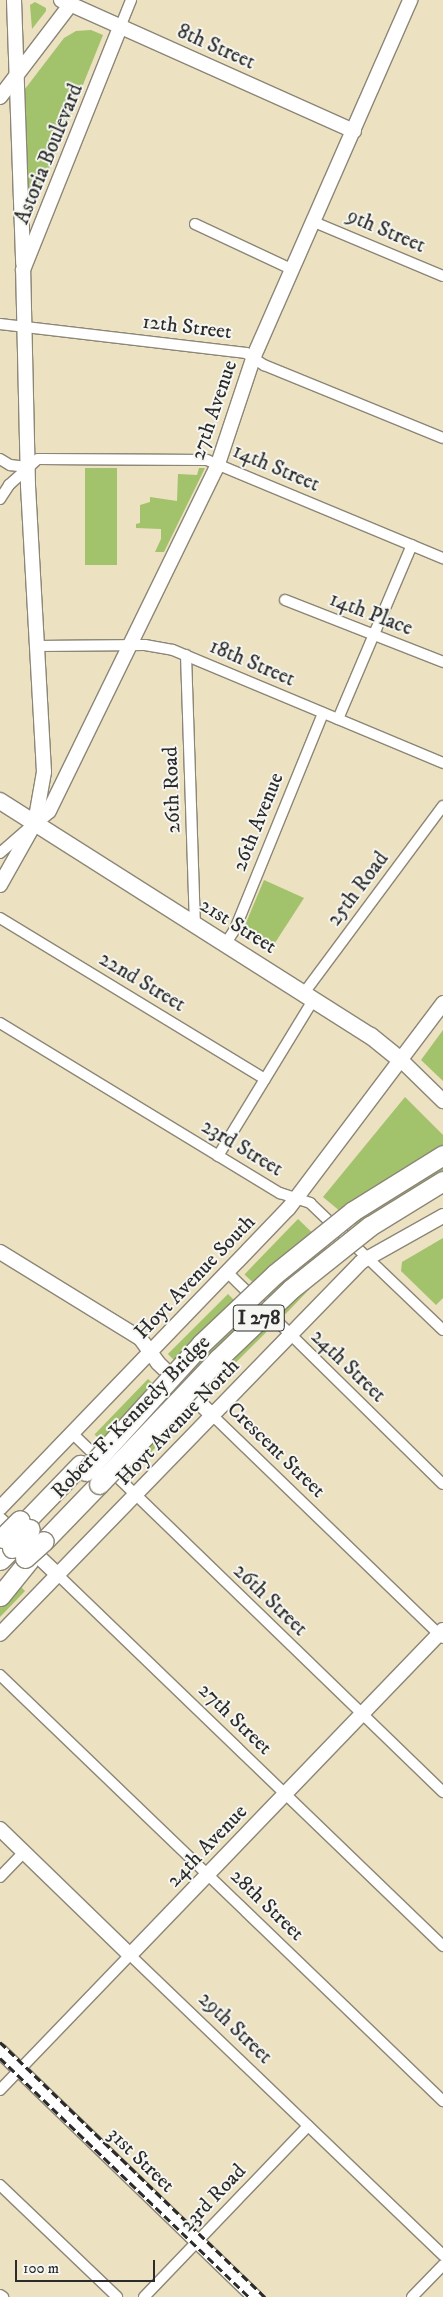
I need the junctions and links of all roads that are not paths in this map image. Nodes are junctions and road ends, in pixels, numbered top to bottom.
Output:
1 (14, 0) edge
2 (131, 0) edge
3 (410, 0) edge
4 (66, 2) edge
5 (121, 26) junction
6 (16, 76) junction
7 (0, 97) edge
8 (354, 131) junction
9 (314, 222) junction
10 (195, 224) dead end
11 (20, 225) junction
12 (40, 228) junction
13 (23, 270) junction
14 (293, 270) junction
15 (443, 276) edge
16 (0, 324) edge
17 (23, 326) junction
18 (253, 358) junction
19 (443, 438) edge
20 (0, 459) edge
21 (218, 464) junction
22 (27, 468) junction
23 (0, 500) edge
24 (412, 544) junction
25 (443, 558) edge
26 (285, 600) dead end
27 (373, 635) junction
28 (37, 646) junction
29 (131, 646) junction
30 (186, 655) junction
31 (443, 662) edge
32 (323, 713) junction
33 (338, 719) junction
34 (443, 763) edge
35 (0, 801) edge
36 (443, 806) edge
37 (35, 823) junction
38 (0, 853) edge
39 (0, 885) edge
40 (0, 918) edge
41 (195, 924) junction
42 (226, 943) junction
43 (309, 996) junction
44 (443, 1003) edge
45 (0, 1023) edge
46 (401, 1060) junction
47 (265, 1079) junction
48 (443, 1101) edge
49 (443, 1155) edge
50 (218, 1156) junction
51 (443, 1180) edge
52 (296, 1198) junction
53 (443, 1216) edge
54 (0, 1252) edge
55 (368, 1257) junction
56 (228, 1273) junction
57 (443, 1314) edge
58 (439, 1326) edge
59 (290, 1335) junction
60 (150, 1352) junction
61 (212, 1416) junction
62 (132, 1420) junction
63 (73, 1434) junction
64 (86, 1471) junction
65 (443, 1484) edge
66 (135, 1496) junction
67 (0, 1508) edge
68 (8, 1546) edge
69 (58, 1576) junction
70 (0, 1582) edge
71 (0, 1596) edge
72 (0, 1634) edge
73 (442, 1634) edge
74 (0, 1675) edge
75 (362, 1714) junction
76 (443, 1792) edge
77 (284, 1794) junction
78 (0, 1829) edge
79 (24, 1852) junction
80 (208, 1874) junction
81 (0, 1877) edge
82 (443, 1946) edge
83 (130, 1954) junction
84 (0, 2051) edge
85 (19, 2070) junction
86 (0, 2090) edge
87 (443, 2100) edge
88 (308, 2126) junction
89 (0, 2185) edge
90 (197, 2242) junction
91 (443, 2255) edge
92 (443, 2265) edge
93 (117, 2297) edge
94 (144, 2297) edge
95 (255, 2297) edge
96 (412, 2297) edge

1 - 6 street
2 - 5 street, Astoria Boulevard
3 - 8 street, 27th Avenue
4 - 5 street, 8th Street
4 - 6 street
5 - 8 street, 8th Street
5 - 12 street, Astoria Boulevard
6 - 7 street
6 - 11 street
8 - 9 street, 27th Avenue
9 - 14 street, 27th Avenue
9 - 15 street, 9th Street
10 - 14 street
11 - 12 street
11 - 13 street
12 - 13 street, Astoria Boulevard
13 - 17 street, Astoria Boulevard
14 - 18 street, 27th Avenue
16 - 17 street, 12th Street
17 - 18 street, 12th Street
17 - 22 street, Astoria Boulevard
18 - 19 street, 12th Street
18 - 21 street, 27th Avenue
20 - 22 street
21 - 22 street, 14th Street
21 - 24 street, 14th Street
21 - 29 street, 27th Avenue
22 - 23 street
22 - 28 street, Astoria Boulevard
24 - 25 street, 14th Street
24 - 27 street
26 - 27 street, 14th Place
27 - 31 street, 14th Place
27 - 33 street
28 - 29 street, 18th Street
28 - 37 street, Astoria Boulevard
29 - 30 street, 18th Street
29 - 37 street, 27th Avenue
30 - 32 street, 18th Street
30 - 41 street, 26th Road
32 - 33 street, 18th Street
32 - 42 street, 26th Avenue
33 - 34 street, 18th Street
35 - 37 main road, 21st Street
36 - 43 street, 25th Road
37 - 38 street
37 - 39 street, Astoria Boulevard
37 - 41 main road, 21st Street
40 - 47 street, 22nd Street
41 - 42 main road, 21st Street
42 - 43 main road, 21st Street
43 - 46 main road, 21st Street
43 - 47 street, 25th Road
44 - 46 street, Hoyt Avenue South
45 - 50 street, 23rd Street
46 - 48 street, 21st Street
46 - 52 street, Hoyt Avenue South
47 - 50 street, 25th Road
49 - 62 highway, Robert F. Kennedy Bridge / I 278, bridge
50 - 52 street, 23rd Street
51 - 64 highway, Robert F. Kennedy Bridge / I 278, bridge
52 - 55 street, 23rd Street
52 - 56 street, Hoyt Avenue South
53 - 55 street, Hoyt Avenue North
54 - 60 street, Crescent Street
55 - 58 street, 23rd Street
55 - 59 street, Hoyt Avenue North
56 - 59 street, 24th Street
56 - 60 street, Hoyt Avenue South
57 - 58 street
59 - 61 street, Hoyt Avenue North
59 - 65 street, 24th Street
60 - 61 street, Crescent Street
60 - 63 street, Hoyt Avenue South
61 - 66 street, Hoyt Avenue North
61 - 73 street, Crescent Street
62 - 64 highway, I 278, bridge
62 - 64 highway, bridge
63 - 66 street, 26th Street
63 - 67 street, Hoyt Avenue South
64 - 68 highway, I 278, bridge
66 - 69 street, Hoyt Avenue North
66 - 75 street, 26th Street
68 - 69 street, 27th Street
68 - 70 highway
68 - 71 highway
69 - 72 street, Hoyt Avenue North
69 - 77 street, 27th Street
73 - 75 street, 24th Avenue
74 - 80 street, 28th Street
75 - 76 street, 26th Street
75 - 77 street, 24th Avenue
77 - 80 street, 24th Avenue
77 - 82 street, 27th Street
78 - 79 street, 29th Street
79 - 81 street
79 - 83 street, 29th Street
80 - 83 street, 24th Avenue
80 - 87 street, 28th Street
83 - 85 street, 24th Avenue
83 - 88 street, 29th Street
84 - 85 street, 31st Street
85 - 86 street, 24th Avenue
85 - 90 street, 31st Street
88 - 90 street, 23rd Road
88 - 91 street, 29th Street
89 - 93 street
90 - 94 street, 23rd Road
90 - 95 street, 31st Street
92 - 96 street

